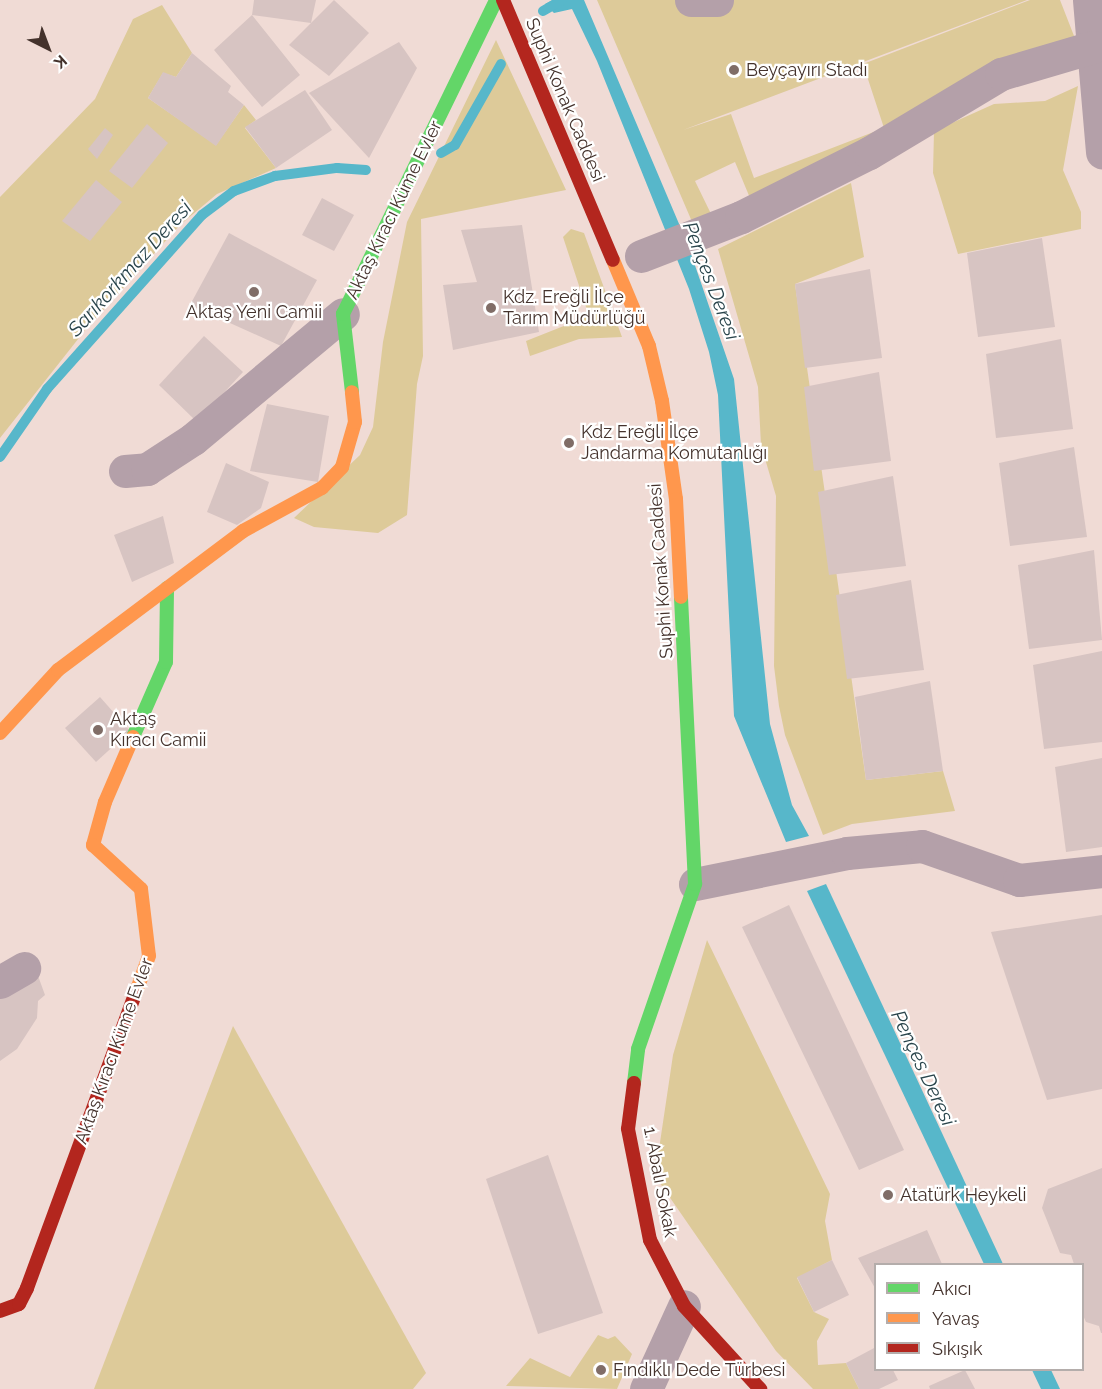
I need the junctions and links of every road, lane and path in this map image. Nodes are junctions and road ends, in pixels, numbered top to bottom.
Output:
1 (496, 0) edge
2 (503, 0) edge
3 (691, 0) edge
4 (717, 0) edge
5 (1089, 0) edge
6 (1093, 47) junction
7 (1102, 152) edge
8 (641, 256) dead end
9 (344, 314) junction
10 (125, 471) dead end
11 (168, 588) junction
12 (0, 733) edge
13 (1102, 871) edge
14 (695, 884) junction
15 (684, 1306) junction
16 (0, 1311) edge
17 (646, 1389) edge
18 (760, 1389) edge

1 - 9 street, Aktaş Kıracı Küme Evler
2 - 14 street, Suphi Konak Caddesi
3 - 4 street
5 - 6 street
6 - 7 street
6 - 8 street
9 - 10 street
9 - 11 street, Aktaş Kıracı Küme Evler
11 - 12 street, Aktaş Kıracı Küme Evler
11 - 16 street, Aktaş Kıracı Küme Evler
13 - 14 street
14 - 15 street, 1. Abalı Sokak
15 - 17 street
15 - 18 street, 1. Abalı Sokak

